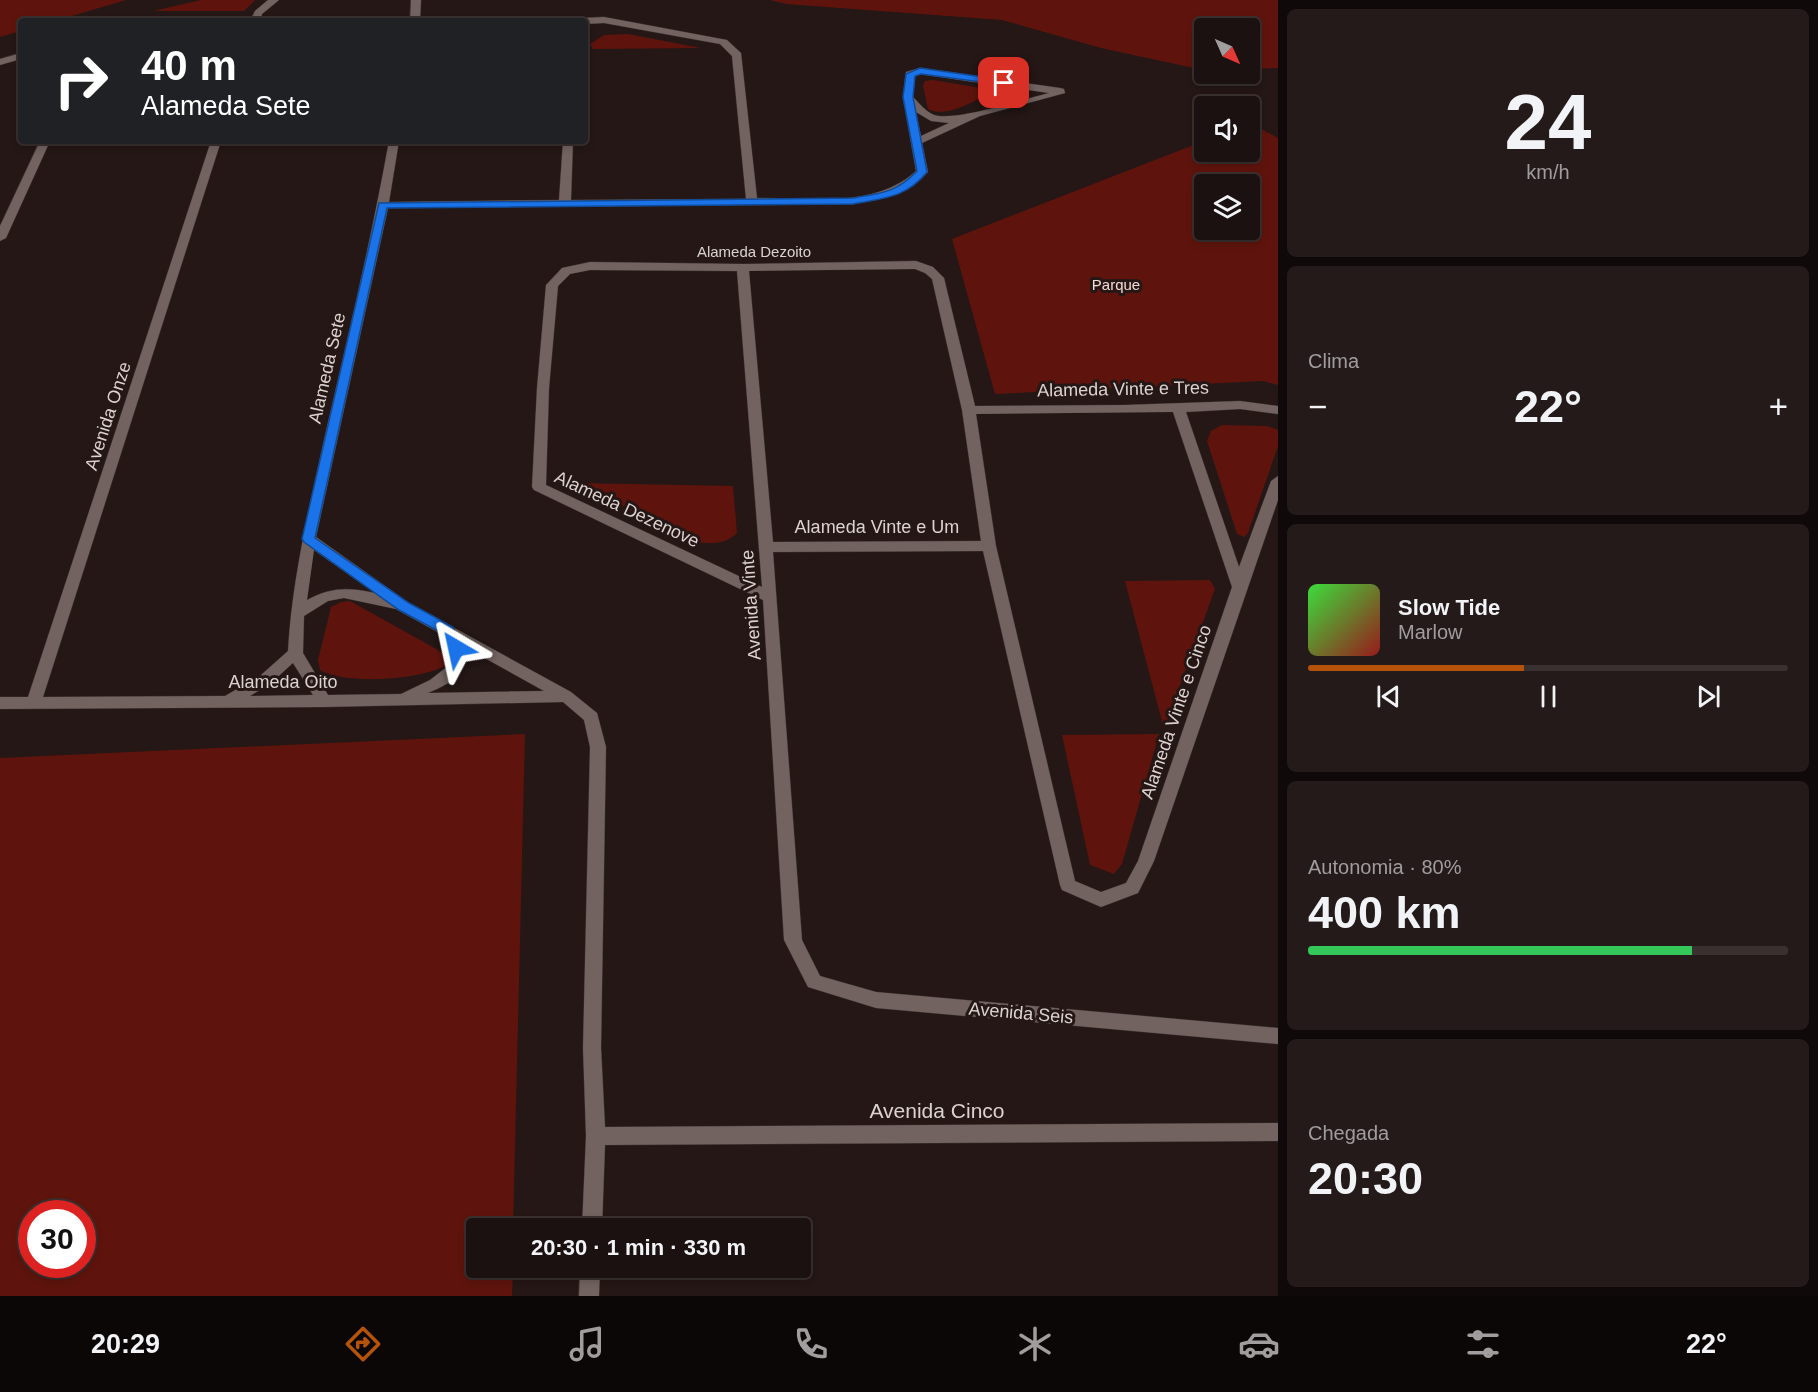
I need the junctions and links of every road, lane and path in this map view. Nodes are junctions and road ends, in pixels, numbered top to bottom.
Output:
1 (274, 0) edge
2 (416, 0) edge
3 (256, 18) edge
4 (415, 18) edge
5 (588, 21) edge
6 (18, 57) edge
7 (0, 62) edge
8 (908, 97) junction
9 (976, 114) junction
10 (916, 142) junction
11 (44, 144) edge
12 (215, 144) edge
13 (393, 144) edge
14 (568, 144) edge
15 (752, 201) junction
16 (565, 202) junction
17 (383, 205) junction
18 (0, 238) edge
19 (743, 268) junction
20 (566, 271) joint
21 (1178, 408) junction
22 (969, 410) junction
23 (1278, 410) edge
24 (1278, 480) edge
25 (309, 539) junction
26 (989, 546) junction
27 (766, 548) junction
28 (1239, 586) junction
29 (770, 597) junction
30 (404, 607) junction
31 (297, 614) junction
32 (448, 630) junction
33 (295, 653) junction
34 (566, 696) junction
35 (397, 700) junction
36 (229, 701) junction
37 (324, 701) junction
38 (33, 702) junction
39 (0, 704) edge
40 (793, 940) joint
41 (1278, 1036) edge
42 (1278, 1132) edge
43 (596, 1136) junction
44 (592, 1218) edge
45 (590, 1278) edge
46 (589, 1296) edge

1 - 3 street
2 - 4 street
5 - 15 street
6 - 7 street
8 - 9 street
8 - 9 street
8 - 10 street
9 - 10 street
10 - 15 street
11 - 18 street
12 - 38 street, Avenida Onze
13 - 17 street, Alameda Sete
14 - 16 street
15 - 16 street
16 - 17 street
17 - 25 street, Alameda Sete
19 - 20 street, Alameda Dezoito
19 - 22 street, Alameda Dezoito
19 - 27 street, Avenida Vinte
20 - 29 street, Alameda Dezenove
21 - 22 street, Alameda Vinte e Tres
21 - 23 street, Alameda Vinte e Tres
21 - 28 street
22 - 26 street
24 - 28 street, Alameda Vinte e Cinco
25 - 30 street
25 - 31 street, Alameda Sete
26 - 27 street, Alameda Vinte e Um
26 - 28 street, Alameda Vinte e Cinco
27 - 29 street, Avenida Vinte
29 - 40 street, Avenida Vinte
30 - 31 street
30 - 32 street
31 - 33 street, Alameda Sete
32 - 34 street
32 - 35 street
33 - 36 street
33 - 37 street
34 - 35 street, Alameda Oito
34 - 43 street
35 - 37 street, Alameda Oito
36 - 37 street, Alameda Oito
36 - 38 street, Alameda Oito
38 - 39 street, Alameda Oito
40 - 41 street, Avenida Seis
42 - 43 street, Avenida Cinco
43 - 44 street
45 - 46 street

